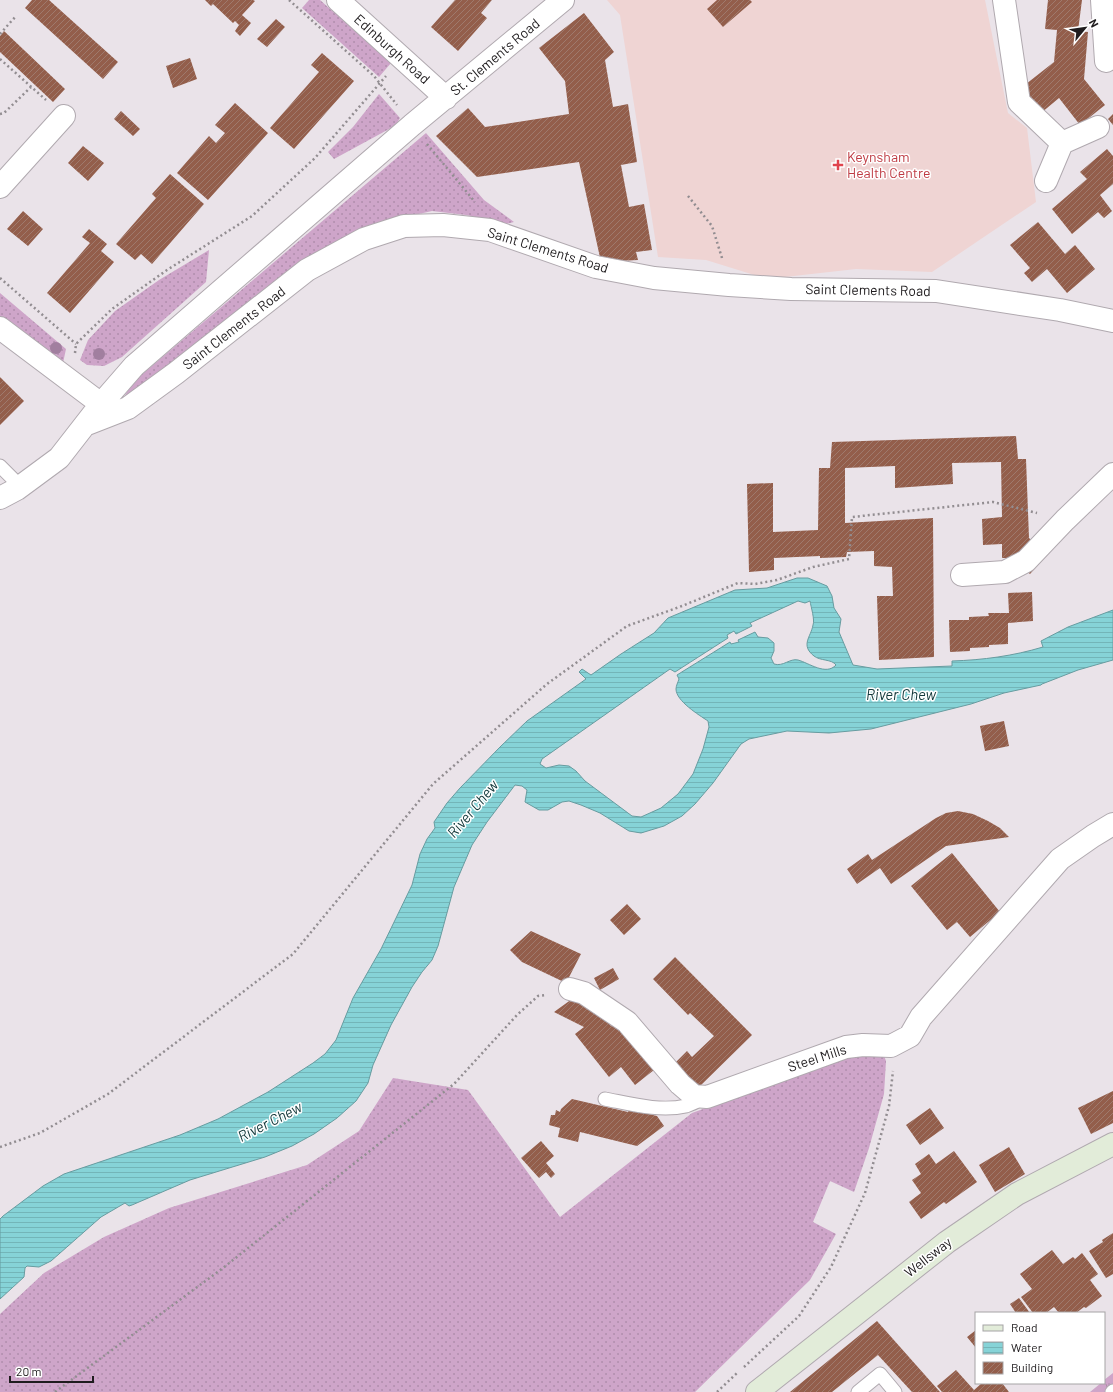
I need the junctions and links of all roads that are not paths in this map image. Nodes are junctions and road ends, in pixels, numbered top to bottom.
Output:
1 (338, 0) edge
2 (563, 0) edge
3 (1004, 0) edge
4 (1102, 0) edge
5 (1106, 61) dead end
6 (446, 98) junction
7 (64, 116) road end
8 (1098, 127) dead end
9 (1062, 142) junction
10 (1046, 181) dead end
11 (0, 187) edge
12 (1113, 321) edge
13 (0, 328) edge
14 (101, 404) junction
15 (87, 424) junction
16 (0, 466) edge
17 (1113, 474) edge
18 (21, 487) junction
19 (0, 498) edge
20 (962, 575) dead end
21 (1113, 824) edge
22 (570, 989) road end
23 (707, 1097) junction
24 (605, 1098) dead end
25 (1113, 1144) edge
26 (758, 1392) edge
27 (858, 1392) edge
28 (896, 1392) edge

1 - 6 street, Edinburgh Road
2 - 6 street, St. Clements Road
3 - 9 street
4 - 5 street
6 - 14 street, Saint Clements Road
7 - 11 street
8 - 9 street
9 - 10 street
12 - 15 street, Saint Clements Road
13 - 14 street
14 - 15 street, Saint Clements Road
15 - 18 street, Saint Clements Road
16 - 18 lane
17 - 20 street
18 - 19 street, Saint Clements Road
21 - 23 street, Steel Mills
22 - 23 street
23 - 24 lane
25 - 26 main road, Wellsway
27 - 28 lane

